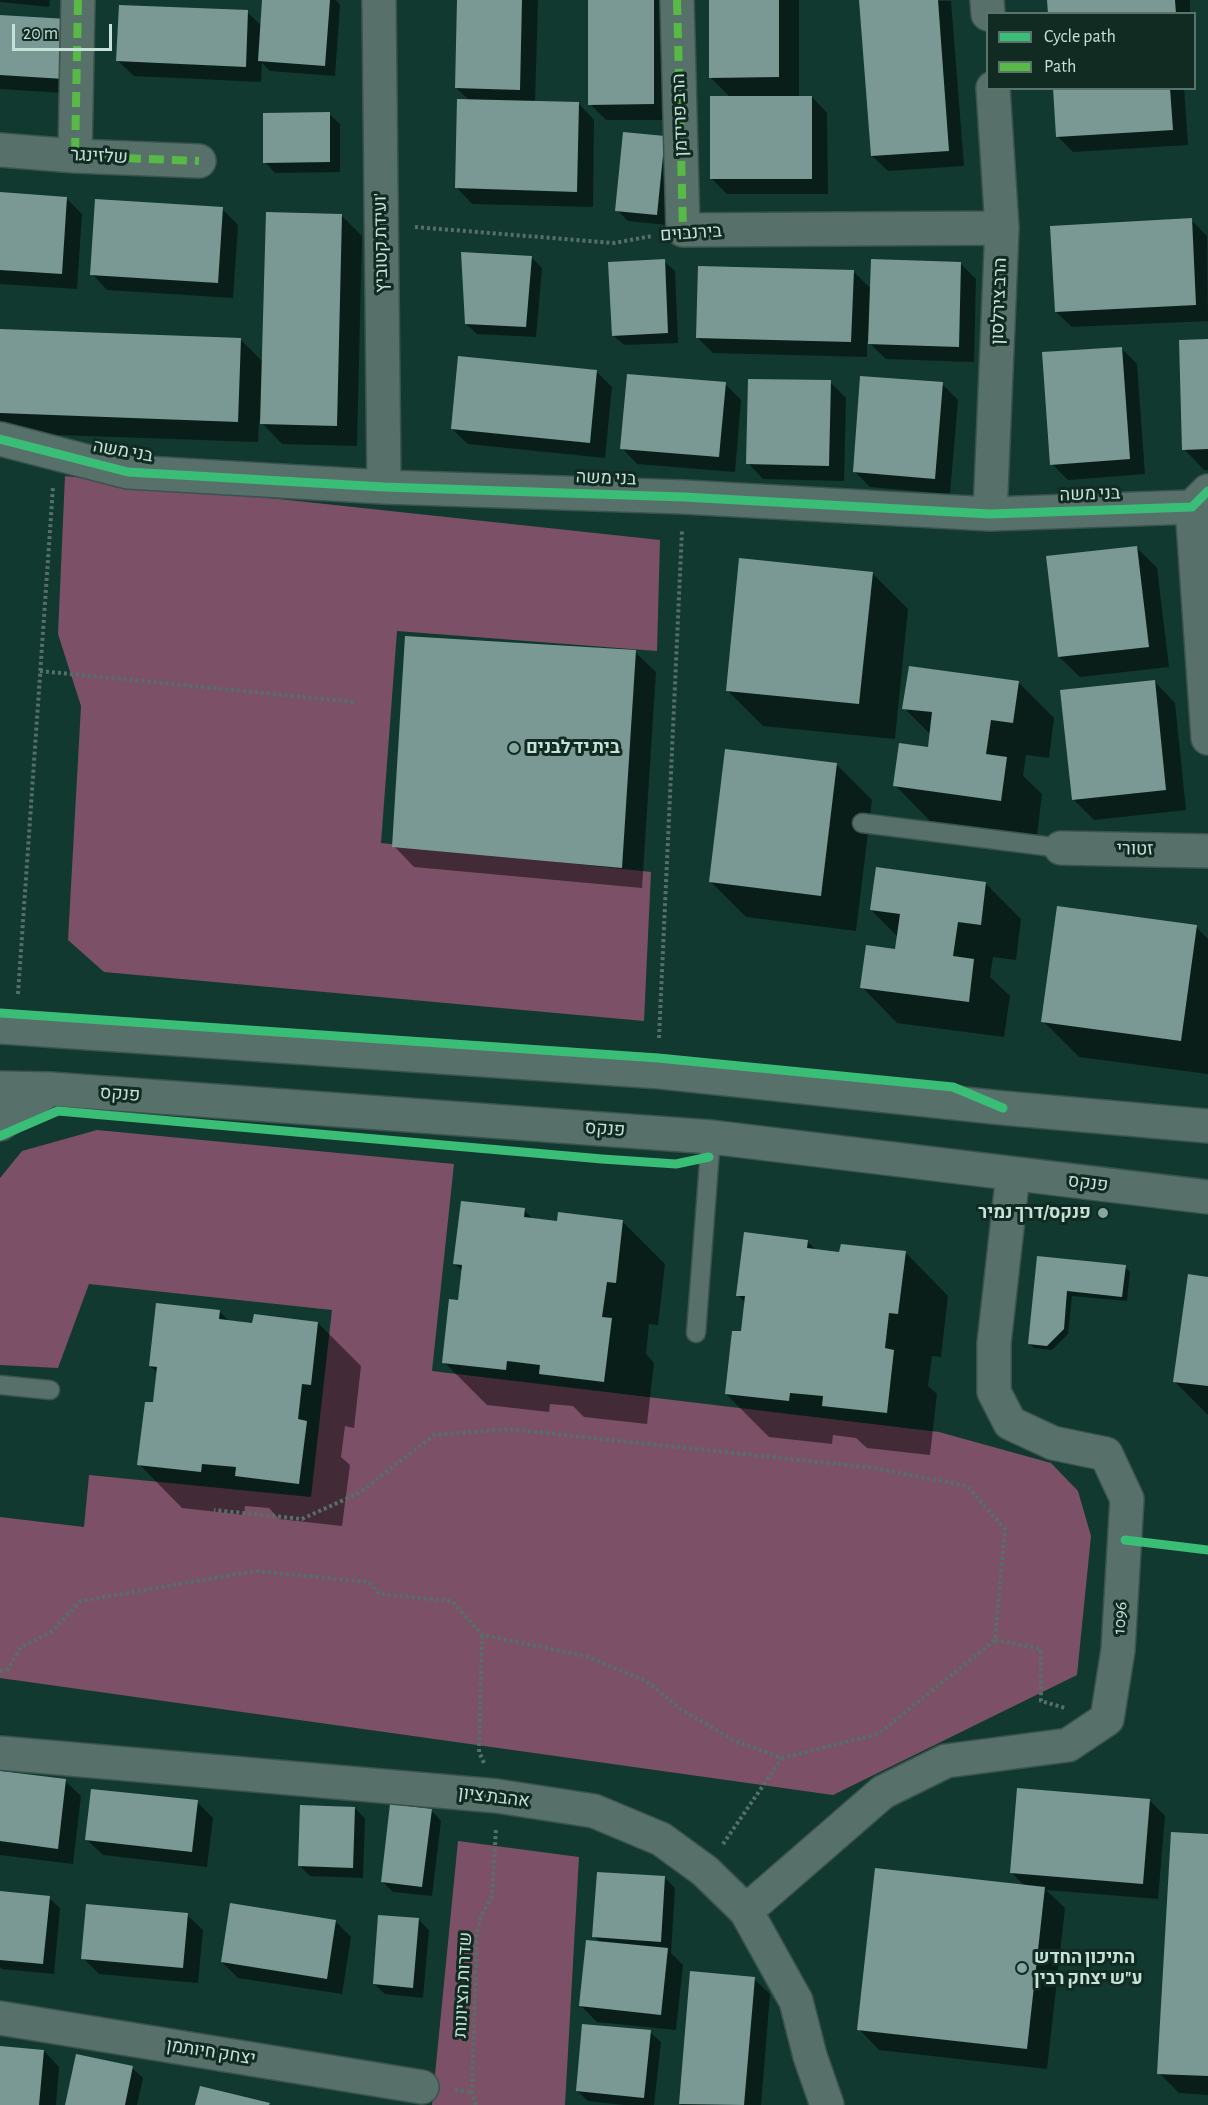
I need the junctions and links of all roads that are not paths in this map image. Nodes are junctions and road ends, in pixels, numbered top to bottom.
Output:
1 (78, 0) edge
2 (380, 0) edge
3 (677, 0) edge
4 (993, 90) edge
5 (0, 150) edge
6 (75, 156) junction
7 (199, 161) dead end
8 (1002, 228) junction
9 (684, 230) joint
10 (0, 439) edge
11 (384, 487) junction
12 (1200, 499) edge
13 (990, 514) junction
14 (1208, 738) edge
15 (862, 823) dead end
16 (1061, 848) joint
17 (1208, 851) edge
18 (8, 1028) edge
19 (0, 1088) edge
20 (50, 1089) junction
21 (0, 1124) edge
22 (1208, 1126) edge
23 (711, 1137) junction
24 (1013, 1174) junction
25 (1208, 1197) edge
26 (696, 1333) dead end
27 (0, 1385) edge
28 (50, 1390) dead end
29 (0, 1753) edge
30 (746, 1911) junction
31 (0, 2018) edge
32 (422, 2086) dead end
33 (827, 2105) edge

1 - 6 street
2 - 11 street, ועידת קטוביץ'
3 - 9 street, הרב פרידמן
4 - 8 street, הרב צירלסון
5 - 6 street, שלזינגר
6 - 7 street, שלזינגר
8 - 9 street, בירנבוים
8 - 13 street, הרב צירלסון
10 - 11 street, בני משה
11 - 13 street, בני משה
12 - 13 street, בני משה
12 - 14 street
15 - 16 lane
16 - 17 street, זטורי
18 - 22 street
19 - 20 street, פנקס
20 - 21 street
20 - 23 street, פנקס
23 - 24 street, פנקס
23 - 26 lane
24 - 25 street, פנקס
24 - 30 street, 1096
27 - 28 lane
29 - 30 street, אהבת ציון
30 - 33 street, אהבת ציון
31 - 32 street, יצחק חיותמן

